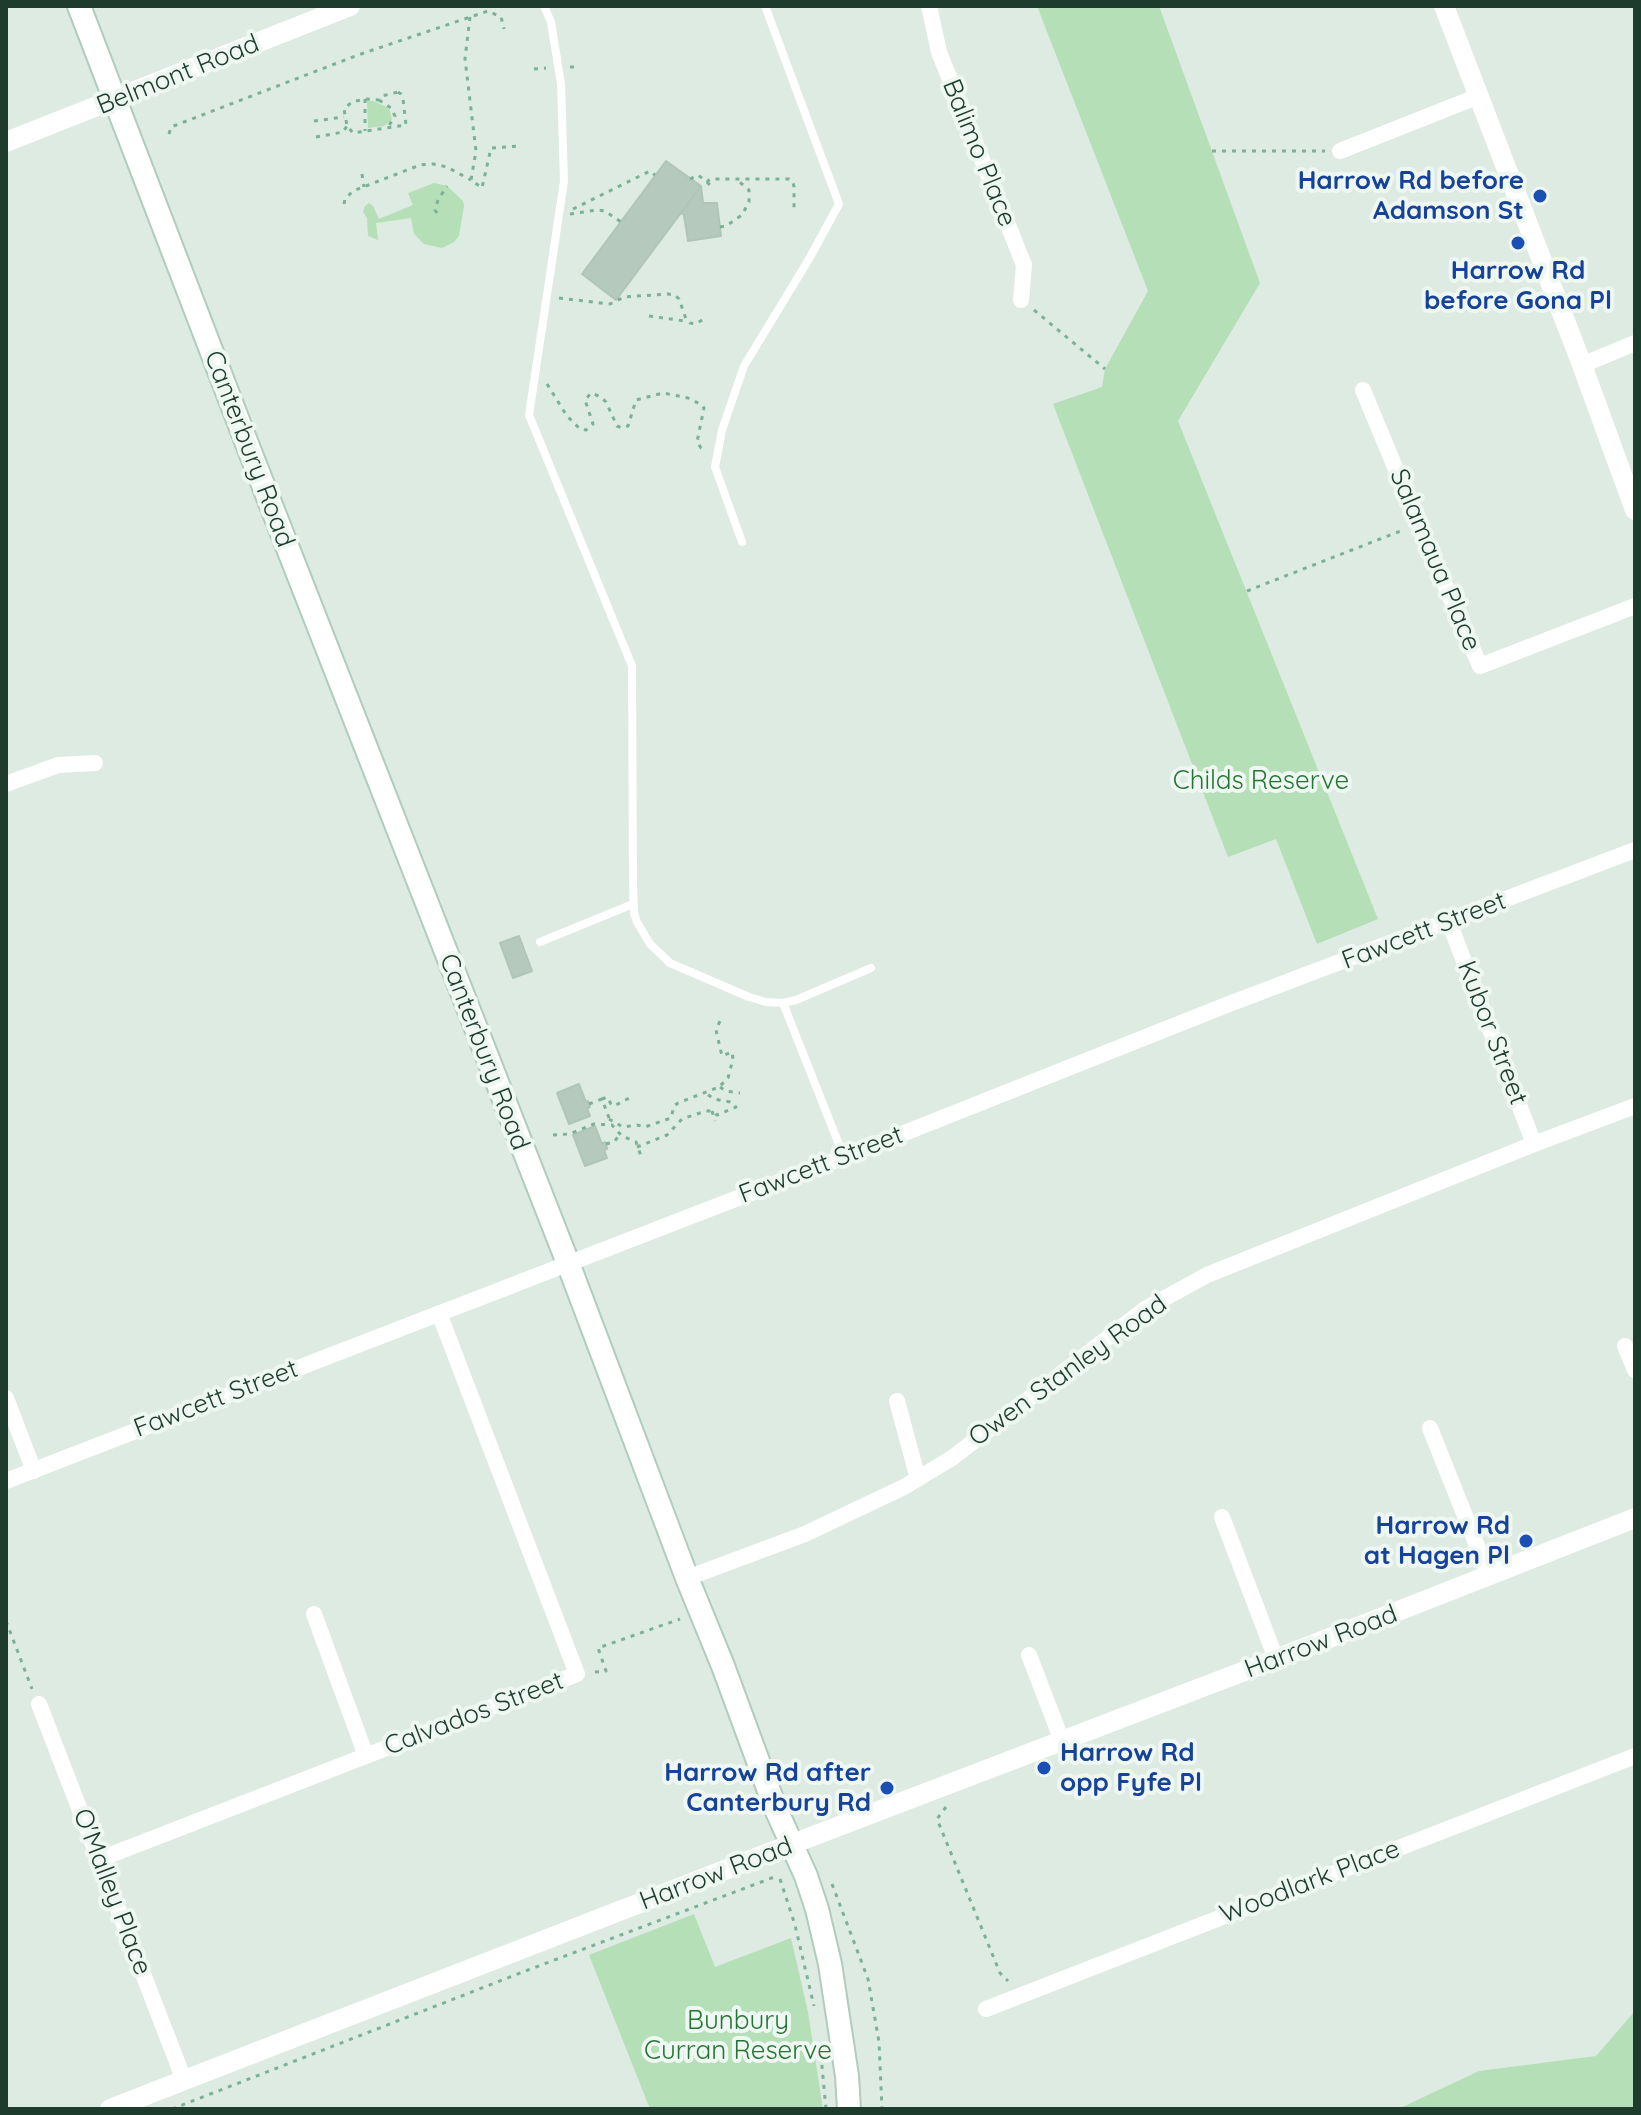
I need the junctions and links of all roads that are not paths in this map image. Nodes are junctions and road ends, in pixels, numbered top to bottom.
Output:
1 (79, 6) edge
2 (350, 6) edge
3 (544, 6) edge
4 (765, 6) edge
5 (929, 6) edge
6 (1444, 6) edge
7 (1479, 96) junction
8 (116, 100) junction
9 (6, 142) edge
10 (1340, 151) road end
11 (1021, 300) road end
12 (1635, 343) edge
13 (1582, 365) junction
14 (1363, 390) dead end
15 (1635, 510) edge
16 (742, 542) dead end
17 (1635, 606) edge
18 (95, 763) dead end
19 (6, 784) edge
20 (1635, 850) edge
21 (633, 904) junction
22 (1449, 922) junction
23 (540, 942) dead end
24 (871, 968) dead end
25 (783, 1003) junction
26 (1635, 1106) edge
27 (1534, 1144) junction
28 (844, 1157) junction
29 (568, 1263) junction
30 (439, 1313) junction
31 (1625, 1346) dead end
32 (1635, 1370) edge
33 (6, 1398) edge
34 (897, 1401) dead end
35 (1430, 1428) dead end
36 (34, 1471) junction
37 (918, 1479) junction
38 (6, 1481) edge
39 (1222, 1517) dead end
40 (1635, 1518) edge
41 (1489, 1576) junction
42 (687, 1578) junction
43 (314, 1614) dead end
44 (1029, 1655) dead end
45 (1276, 1659) junction
46 (39, 1704) road end
47 (1062, 1741) junction
48 (366, 1756) junction
49 (1635, 1756) edge
50 (792, 1844) junction
51 (100, 1859) junction
52 (986, 2009) dead end
53 (184, 2080) junction
54 (110, 2109) edge
55 (849, 2109) edge

1 - 8 main road, Canterbury Road
2 - 8 street, Belmont Road
3 - 21 lane
4 - 16 lane
5 - 11 street, Balimo Place
6 - 7 street
7 - 10 street
7 - 13 street
8 - 9 street, Belmont Road
8 - 29 main road, Canterbury Road
12 - 13 street
13 - 15 street
14 - 17 street, Salamaua Place
18 - 19 street
20 - 22 street, Fawcett Street
21 - 23 lane
21 - 25 lane
22 - 27 street, Kubor Street
22 - 28 street, Fawcett Street
24 - 25 lane
25 - 28 lane
26 - 27 street, Owen Stanley Road
27 - 37 street, Owen Stanley Road
28 - 29 street, Fawcett Street
29 - 30 street, Fawcett Street
29 - 42 main road, Canterbury Road
30 - 36 street, Fawcett Street
30 - 48 street, Calvados Street
31 - 32 street
33 - 36 street
34 - 37 street
35 - 41 street
36 - 38 street, Fawcett Street
37 - 42 street, Owen Stanley Road
39 - 45 street
40 - 41 street, Harrow Road
41 - 45 street, Harrow Road
42 - 50 main road, Canterbury Road
43 - 48 street
44 - 47 street
45 - 47 street, Harrow Road
46 - 51 street, O'Malley Place
47 - 50 street, Harrow Road
48 - 51 street, Calvados Street
49 - 52 street, Woodlark Place
50 - 53 street, Harrow Road
50 - 55 main road, Canterbury Road
51 - 53 street, O'Malley Place
53 - 54 street, Harrow Road

